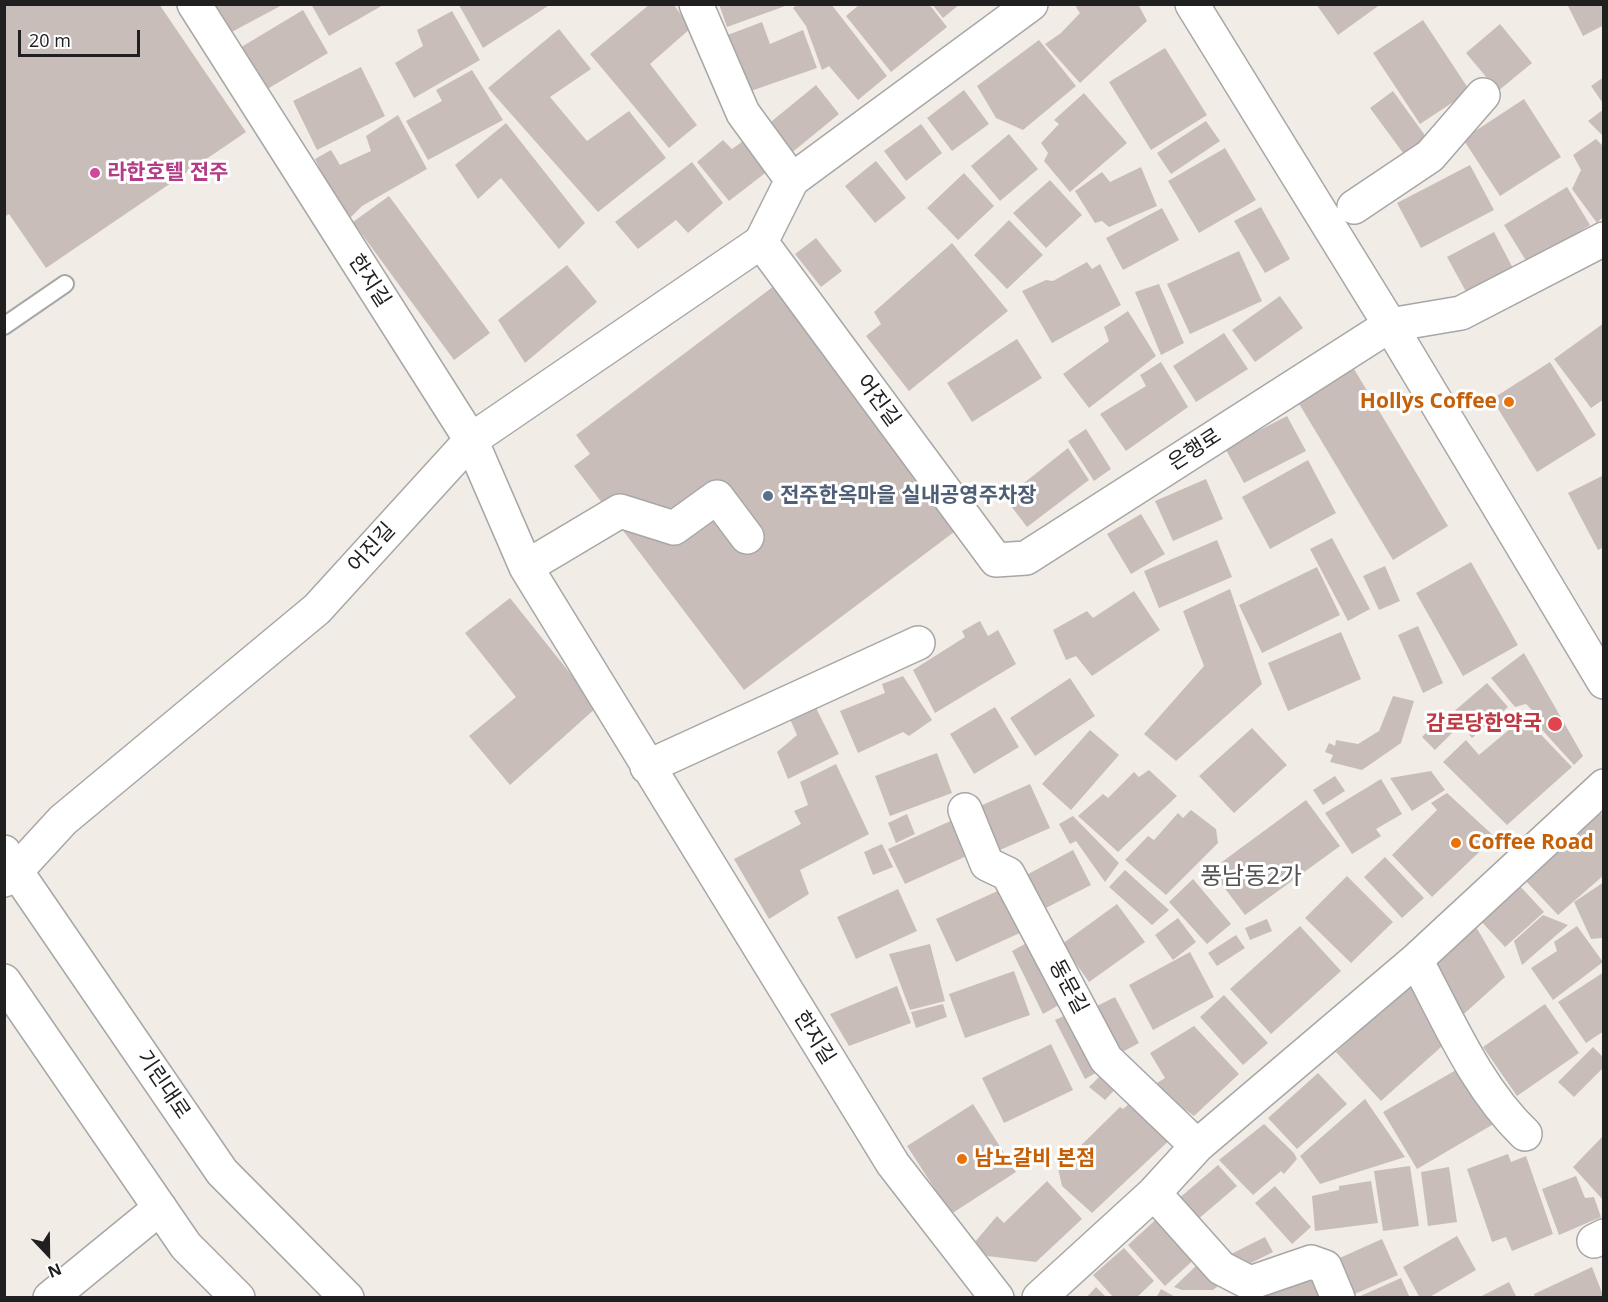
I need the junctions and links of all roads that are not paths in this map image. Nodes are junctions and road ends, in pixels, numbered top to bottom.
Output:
1 (194, 4) edge
2 (696, 4) edge
3 (1030, 4) edge
4 (1192, 4) edge
5 (1483, 95) dead end
6 (792, 180) junction
7 (1354, 207) dead end
8 (1604, 239) edge
9 (760, 242) junction
10 (64, 284) dead end
11 (1390, 325) junction
12 (4, 326) edge
13 (471, 440) junction
14 (747, 537) dead end
15 (996, 560) joint
16 (526, 567) junction
17 (918, 643) dead end
18 (1604, 682) edge
19 (647, 767) junction
20 (1604, 786) edge
21 (965, 810) dead end
22 (8, 868) edge
23 (1416, 960) junction
24 (4, 981) edge
25 (1525, 1134) dead end
26 (1197, 1146) junction
27 (1154, 1193) junction
28 (160, 1208) junction
29 (50, 1298) edge
30 (238, 1298) edge
31 (347, 1298) edge
32 (997, 1298) edge
33 (1039, 1298) edge
34 (1338, 1298) edge

1 - 13 street, 한지길
2 - 6 street
3 - 6 street, 어진길
4 - 11 street
5 - 7 street
6 - 9 street, 어진길
8 - 11 street, 은행로
9 - 13 street, 어진길
9 - 15 street, 어진길
10 - 12 lane
11 - 15 street, 은행로
11 - 18 street
13 - 16 street, 한지길
13 - 22 street, 어진길
14 - 16 street
16 - 19 street, 한지길
17 - 19 street
19 - 32 street, 한지길
20 - 23 street
21 - 26 street, 동문길
22 - 31 street, 기린대로
23 - 25 street
23 - 26 street
24 - 28 street
26 - 27 street
27 - 33 street
27 - 34 street
28 - 29 street
28 - 30 street

